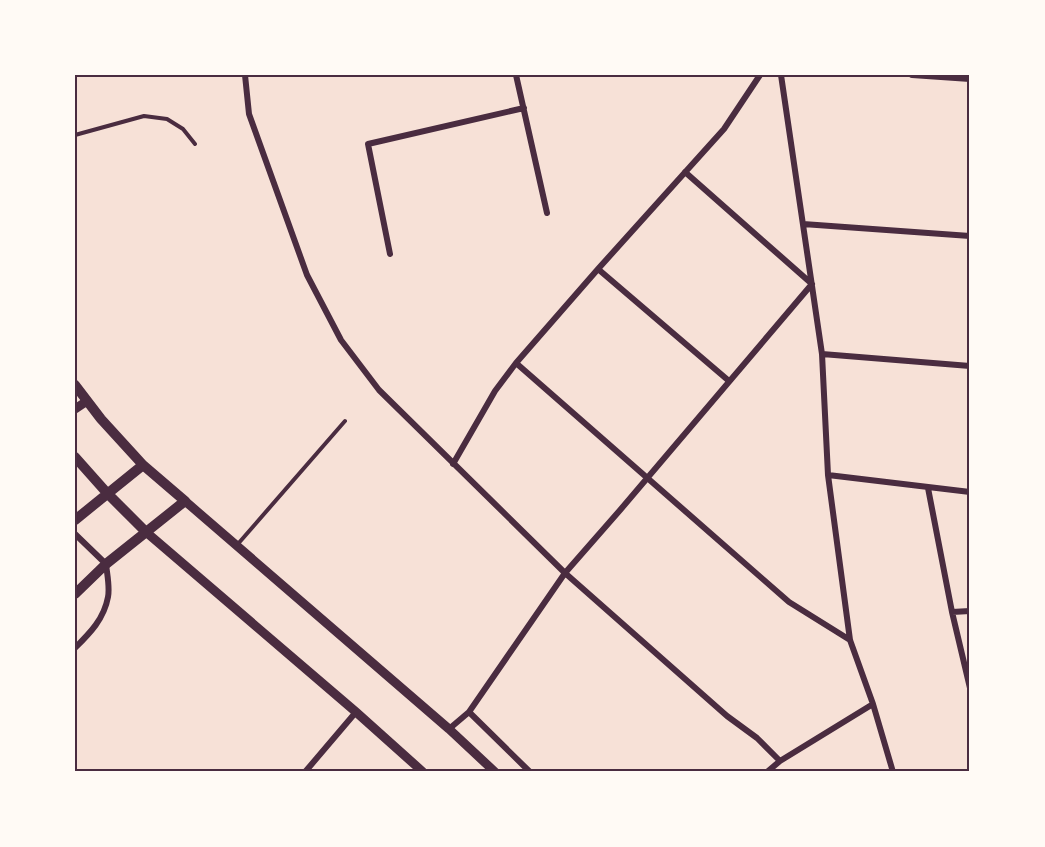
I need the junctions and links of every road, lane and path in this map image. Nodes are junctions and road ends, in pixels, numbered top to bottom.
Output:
1 (245, 75) edge
2 (516, 75) edge
3 (760, 75) edge
4 (781, 75) edge
5 (912, 75) edge
6 (970, 79) edge
7 (524, 108) junction
8 (75, 135) edge
9 (195, 144) dead end
10 (685, 172) junction
11 (546, 213) dead end
12 (803, 224) junction
13 (970, 236) edge
14 (390, 254) dead end
15 (598, 269) junction
16 (812, 284) junction
17 (822, 354) junction
18 (516, 363) junction
19 (970, 366) edge
20 (729, 381) junction
21 (75, 386) edge
22 (87, 401) junction
23 (75, 409) edge
24 (345, 422) dead end
25 (75, 457) edge
26 (453, 464) junction
27 (143, 465) junction
28 (828, 475) junction
29 (647, 478) junction
30 (928, 488) junction
31 (970, 492) edge
32 (106, 493) junction
33 (185, 501) junction
34 (75, 520) edge
35 (146, 532) junction
36 (75, 534) edge
37 (237, 546) junction
38 (106, 564) junction
39 (565, 573) junction
40 (75, 594) edge
41 (952, 612) junction
42 (970, 612) edge
43 (850, 640) junction
44 (75, 648) edge
45 (970, 688) edge
46 (873, 704) junction
47 (357, 712) junction
48 (469, 712) junction
49 (448, 729) junction
50 (780, 761) junction
51 (305, 772) edge
52 (423, 772) edge
53 (495, 772) edge
54 (530, 772) edge
55 (767, 772) edge
56 (893, 772) edge

1 - 26 street
2 - 7 street
3 - 10 street
4 - 12 street
5 - 6 street
7 - 11 street
7 - 14 street
8 - 9 lane
10 - 15 street
10 - 16 street
12 - 13 street
12 - 16 street
15 - 18 street
15 - 20 street
16 - 17 street
16 - 20 street
17 - 19 street
17 - 28 street
18 - 26 street
18 - 29 street
20 - 29 street
21 - 22 main road
22 - 23 street
22 - 27 main road
24 - 37 lane
25 - 32 main road
26 - 39 street
27 - 32 main road
27 - 33 main road
28 - 30 street
28 - 43 street
29 - 39 street
29 - 43 street
30 - 31 street
30 - 41 street
32 - 34 main road
32 - 35 main road
33 - 35 main road
33 - 37 street
35 - 38 main road
35 - 47 street
36 - 38 street
37 - 49 street
38 - 40 main road
38 - 44 street
39 - 48 street
39 - 50 street
41 - 42 street
41 - 45 street
43 - 46 street
46 - 50 street
46 - 56 street
47 - 51 street
47 - 52 street
48 - 49 street
48 - 54 street
49 - 53 street
50 - 55 street

